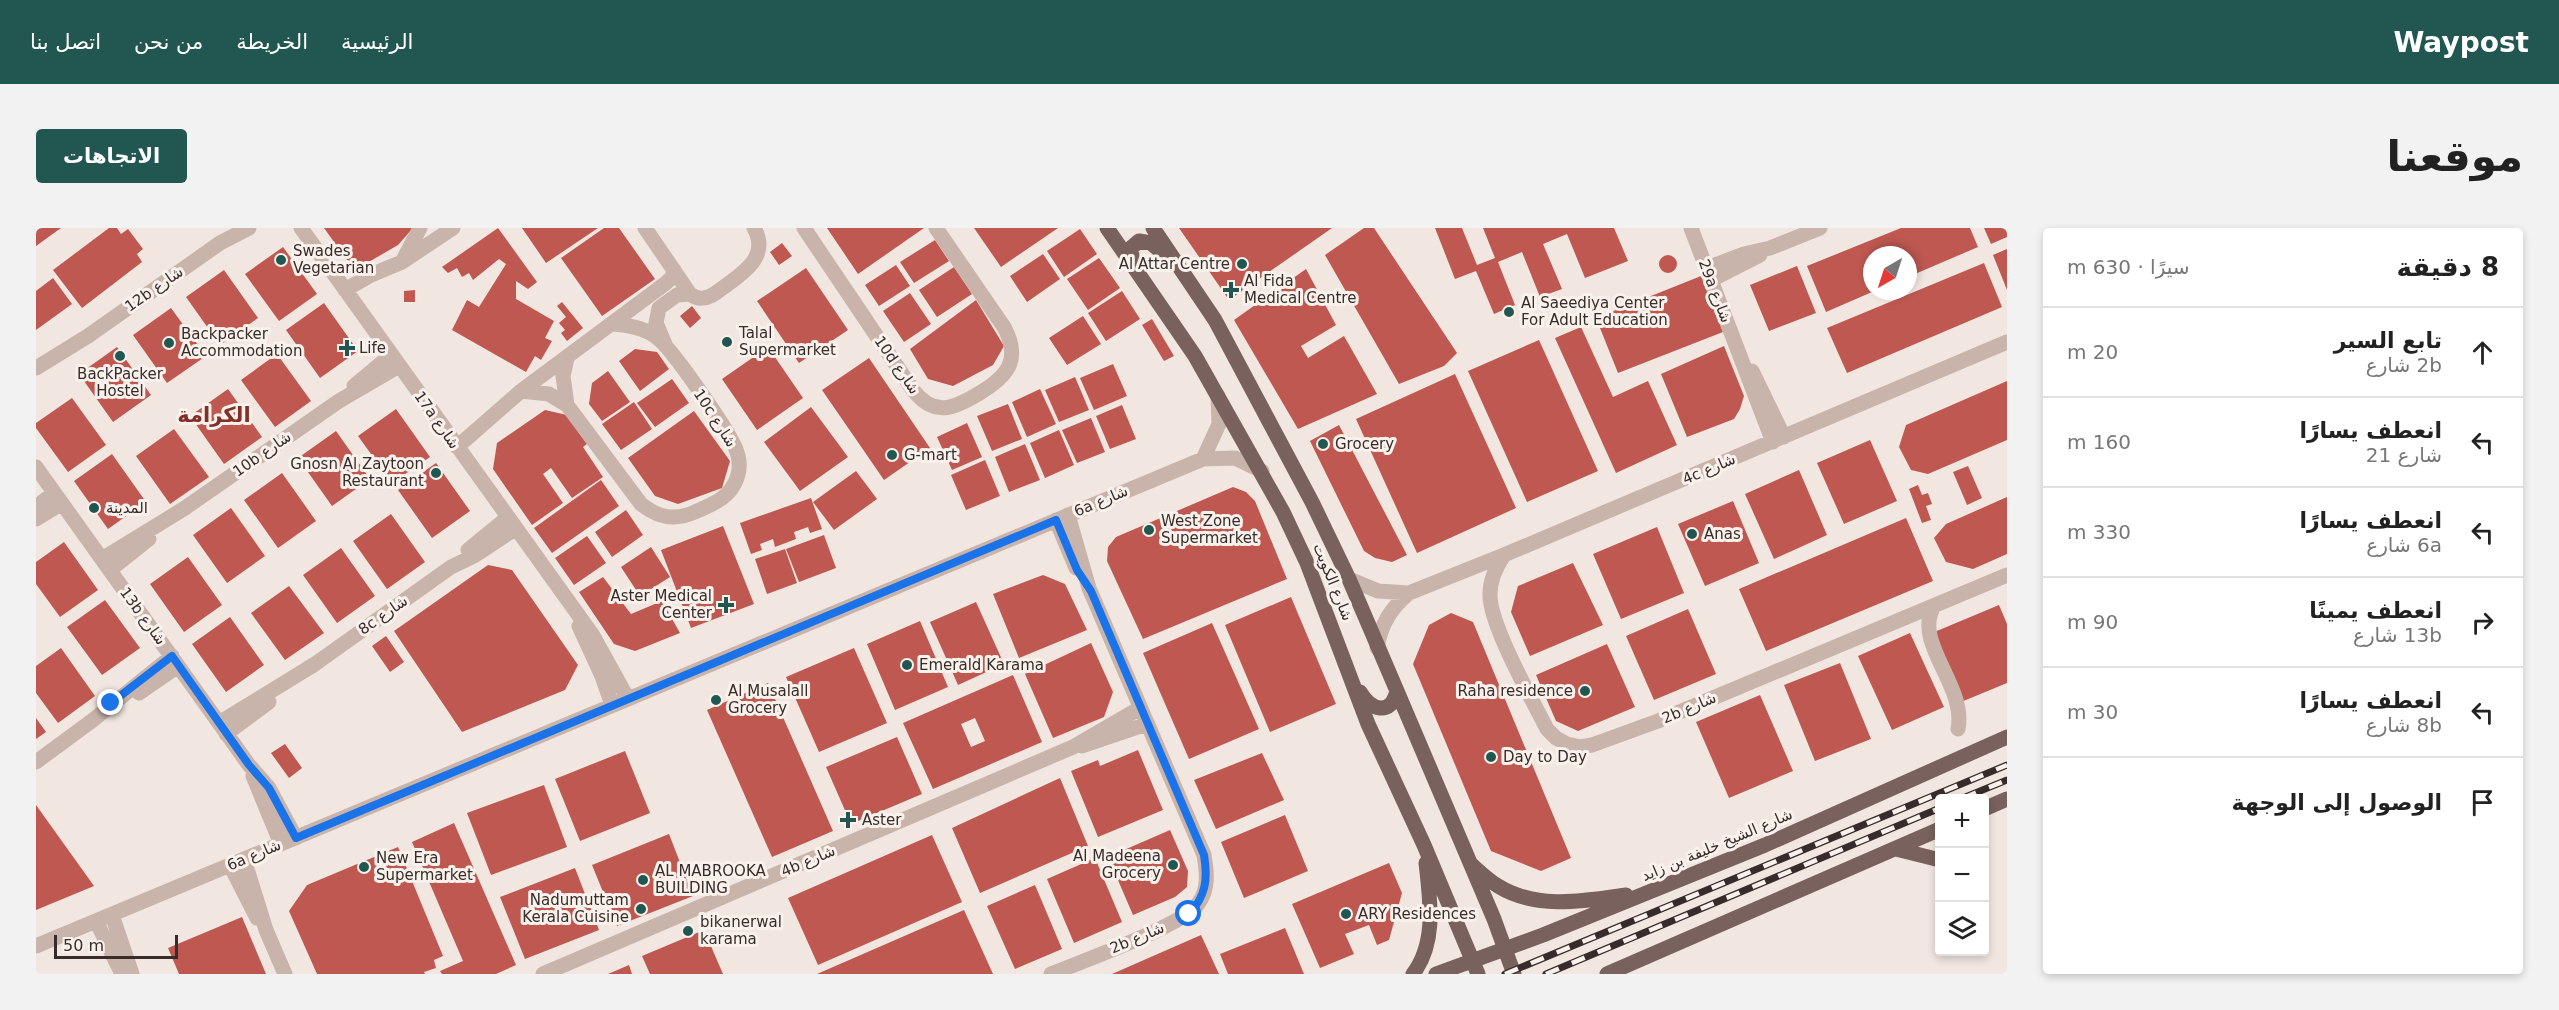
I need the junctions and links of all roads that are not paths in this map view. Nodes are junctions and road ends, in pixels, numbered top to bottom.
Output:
1 (235, 228) edge
2 (249, 228) edge
3 (301, 228) edge
4 (420, 228) edge
5 (453, 228) edge
6 (645, 228) edge
7 (754, 228) edge
8 (804, 228) edge
9 (936, 228) edge
10 (1107, 228) edge
11 (1153, 228) edge
12 (1691, 228) edge
13 (1820, 228) edge
14 (220, 243) junction
15 (398, 264) junction
16 (1133, 265) junction
17 (674, 270) junction
18 (1186, 274) junction
19 (1709, 274) junction
20 (690, 294) junction
21 (348, 295) junction
22 (612, 324) junction
23 (88, 336) junction
24 (2007, 342) edge
25 (665, 344) junction
26 (567, 358) junction
27 (395, 360) junction
28 (36, 368) edge
29 (36, 380) edge
30 (522, 391) junction
31 (1218, 393) junction
32 (567, 405) junction
33 (1778, 440) junction
34 (454, 443) junction
35 (1203, 459) junction
36 (36, 467) edge
37 (1262, 471) junction
38 (58, 498) junction
39 (36, 507) edge
40 (1062, 518) junction
41 (36, 519) edge
42 (511, 524) junction
43 (1504, 555) junction
44 (106, 565) junction
45 (2007, 575) edge
46 (1349, 579) junction
47 (1409, 593) junction
48 (1934, 606) junction
49 (574, 612) junction
50 (1377, 648) junction
51 (175, 661) junction
52 (1349, 671) junction
53 (1397, 691) junction
54 (628, 699) junction
55 (612, 705) junction
56 (1140, 708) junction
57 (1147, 724) junction
58 (223, 728) junction
59 (1958, 729) dead end
60 (2007, 736) edge
61 (1073, 747) junction
62 (36, 762) edge
63 (249, 765) junction
64 (2007, 799) edge
65 (1989, 807) edge
66 (1935, 831) edge
67 (296, 838) junction
68 (281, 844) junction
69 (1424, 845) junction
70 (1896, 849) junction
71 (1935, 859) edge
72 (237, 862) junction
73 (1470, 863) junction
74 (1653, 891) junction
75 (112, 915) junction
76 (96, 921) junction
77 (36, 946) edge
78 (1505, 948) junction
79 (1475, 967) edge
80 (1613, 972) edge
81 (122, 974) edge
82 (132, 974) edge
83 (285, 974) edge
84 (543, 974) edge
85 (1051, 974) edge
86 (1413, 974) edge
87 (1436, 974) edge
88 (1514, 974) edge

1 - 14 street, 12b شارع
2 - 14 street, 12b شارع
3 - 21 street, 17a شارع
4 - 15 street
5 - 15 street
6 - 17 street
7 - 20 street, 10c شارع
8 - 9 street, 10d شارع
10 - 16 main road, شارع الكويت
11 - 18 main road, شارع الكويت
12 - 19 street, 29a شارع
13 - 19 street
14 - 23 street, 12b شارع
15 - 21 street
16 - 18 main road
16 - 31 main road, شارع الكويت
17 - 20 street
17 - 22 street
18 - 46 main road, شارع الكويت
19 - 33 street, 29a شارع
20 - 25 street, 10c شارع
21 - 27 street, 17a شارع
22 - 25 street, 10c شارع
22 - 26 street
23 - 28 street, 12b شارع
23 - 29 street, 12b شارع
24 - 33 street, 4c شارع
25 - 32 street, 10c شارع
26 - 30 street
26 - 32 street, 10c شارع
27 - 34 street, 17a شارع
27 - 44 street, 10b شارع
30 - 32 street, 10c شارع
30 - 34 street
31 - 35 street
31 - 37 main road, شارع الكويت
33 - 43 street, 4c شارع
34 - 42 street, 17a شارع
35 - 37 street, 6a شارع
35 - 40 street, 6a شارع
36 - 38 street, 13b شارع
37 - 52 main road, شارع الكويت
38 - 39 street
38 - 41 street
38 - 44 street, 13b شارع
40 - 54 street, 6a شارع
40 - 56 street
42 - 49 street, 17a شارع
42 - 58 street, 8c شارع
43 - 47 street, 4c شارع
43 - 48 street, 2b شارع
44 - 51 street, 13b شارع
45 - 48 street, 2b شارع
46 - 47 street, 4c شارع
46 - 50 main road, شارع الكويت
47 - 50 street, 4c شارع
48 - 59 street
49 - 54 street, 17a شارع
49 - 55 street, 17a شارع
50 - 53 main road, شارع الكويت
51 - 58 street, 13b شارع
51 - 62 street
52 - 53 main road
52 - 69 main road, شارع الكويت
53 - 73 main road, شارع الكويت
54 - 55 street, 6a شارع
55 - 67 street, 6a شارع
56 - 57 street
56 - 61 street, 4b شارع
57 - 61 street, 4b شارع
57 - 85 street, 2b شارع
58 - 63 street, 13b شارع
60 - 74 main road, شارع الشيخ خليفة بن زايد
61 - 84 street, 4b شارع
63 - 67 street, 13b شارع
63 - 68 street, 13b شارع
64 - 65 main road
66 - 70 main road
67 - 68 street, 6a شارع
68 - 72 street, 6a شارع
69 - 79 main road, شارع الكويت
69 - 86 main road
70 - 71 main road
70 - 80 main road
72 - 75 street, 6a شارع
72 - 83 street
73 - 74 main road
73 - 78 main road, شارع الكويت
74 - 78 main road, شارع الشيخ خليفة بن زايد
75 - 76 street, 6a شارع
75 - 82 street
76 - 77 street, 6a شارع
76 - 81 street
78 - 79 main road, شارع الشيخ خليفة بن زايد
78 - 88 main road, شارع الكويت
79 - 87 main road, شارع الشيخ خليفة بن زايد

